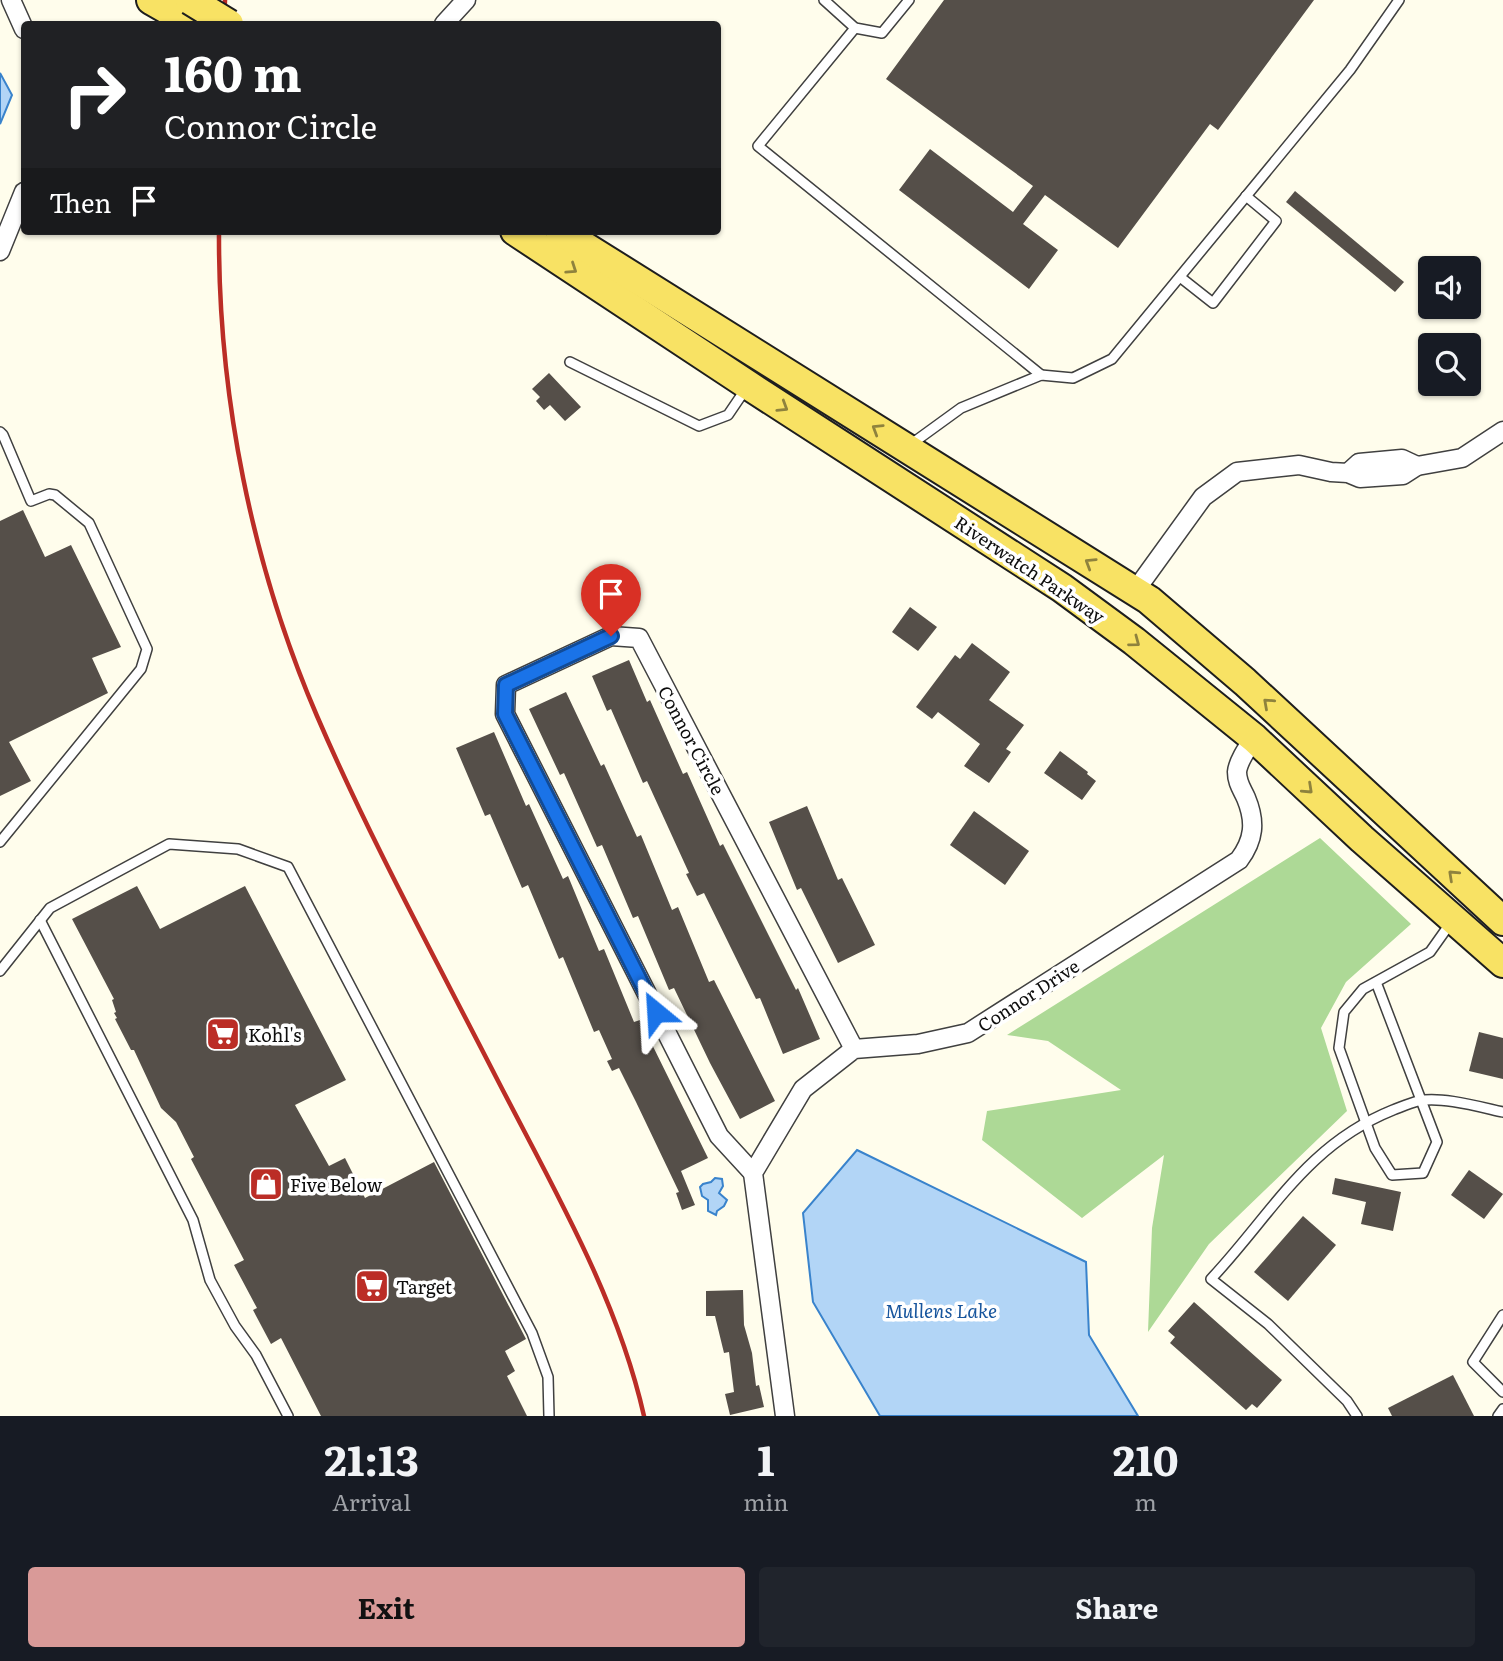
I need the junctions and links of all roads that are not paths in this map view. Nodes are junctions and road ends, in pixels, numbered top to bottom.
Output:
1 (11, 0) edge
2 (151, 0) edge
3 (190, 0) edge
4 (466, 0) edge
5 (824, 0) edge
6 (909, 0) edge
7 (1399, 0) edge
8 (188, 21) edge
9 (224, 21) edge
10 (447, 21) edge
11 (21, 22) edge
12 (855, 28) junction
13 (1246, 196) junction
14 (21, 199) edge
15 (521, 235) edge
16 (566, 235) edge
17 (0, 251) edge
18 (1180, 276) junction
19 (570, 362) dead end
20 (1041, 375) junction
21 (748, 385) junction
22 (1503, 431) edge
23 (0, 432) edge
24 (906, 448) junction
25 (1135, 591) junction
26 (1254, 738) junction
27 (0, 842) edge
28 (1454, 918) junction
29 (40, 920) junction
30 (1503, 921) edge
31 (1503, 963) edge
32 (0, 971) edge
33 (1376, 982) junction
34 (854, 1049) junction
35 (1420, 1100) junction
36 (1503, 1112) edge
37 (1366, 1121) junction
38 (752, 1173) junction
39 (1503, 1315) edge
40 (1503, 1392) edge
41 (1503, 1409) edge
42 (288, 1416) edge
43 (549, 1416) edge
44 (785, 1416) edge
45 (1357, 1416) edge
46 (1498, 1416) edge

1 - 11 street
2 - 8 main road
3 - 9 main road, bridge
4 - 10 street
5 - 12 lane
6 - 12 lane
7 - 13 lane
12 - 20 lane
13 - 18 lane
13 - 18 lane
14 - 17 street
15 -> 21 main road, Riverwatch Parkway
24 -> 16 main road, Riverwatch Parkway
18 - 20 lane
19 - 21 lane
20 - 24 lane
21 -> 26 main road, Riverwatch Parkway
22 - 25 street
23 - 27 lane
25 -> 24 main road, Riverwatch Parkway
30 -> 25 main road, Riverwatch Parkway
26 -> 28 main road, Riverwatch Parkway
26 - 34 street, Connor Drive
28 - 31 main road, Riverwatch Parkway
28 - 33 lane
29 - 32 lane
29 - 42 lane
29 - 43 lane
33 - 35 lane
33 - 37 lane
34 - 38 street
34 - 38 street, Connor Circle
35 - 36 lane
35 - 37 lane
35 - 37 lane
37 - 45 lane
38 - 44 street
39 - 40 lane
41 - 46 lane

